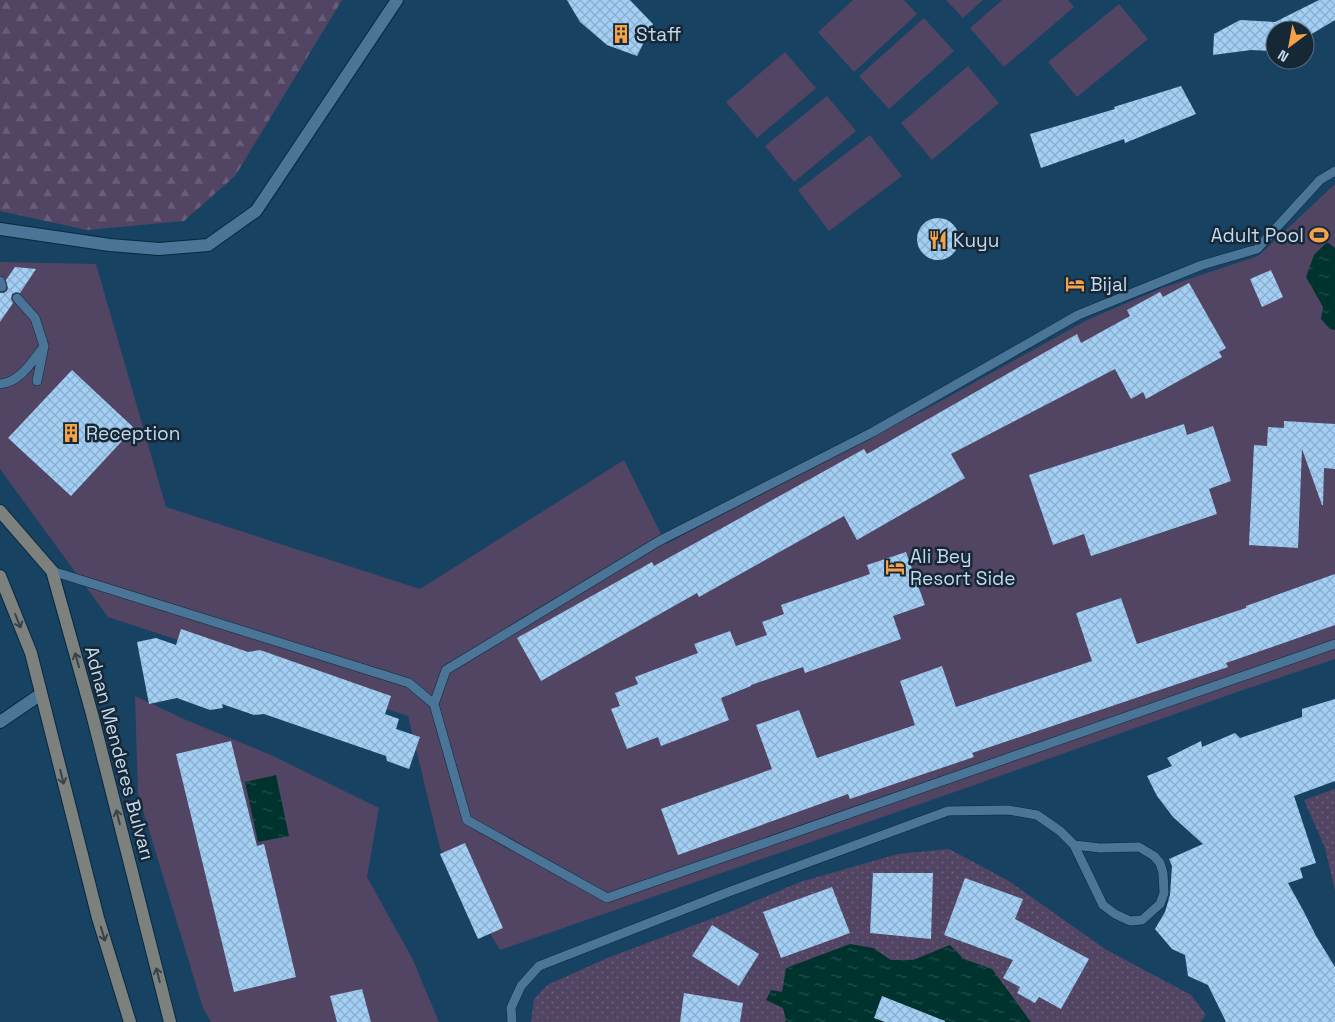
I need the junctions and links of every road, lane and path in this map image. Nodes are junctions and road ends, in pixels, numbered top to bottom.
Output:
1 (397, 0) edge
2 (1335, 171) edge
3 (0, 229) edge
4 (0, 233) edge
5 (17, 298) dead end
6 (44, 346) junction
7 (37, 381) dead end
8 (0, 384) edge
9 (0, 511) edge
10 (52, 570) junction
11 (0, 576) edge
12 (1335, 644) edge
13 (41, 694) junction
14 (434, 704) junction
15 (0, 722) edge
16 (1074, 845) junction
17 (130, 1022) edge
18 (170, 1022) edge
19 (512, 1022) edge

1 - 3 street
2 - 14 lane
3 - 4 lane
5 - 6 lane
6 - 7 lane
6 - 8 lane
9 - 10 main road, Adnan Menderes Bulvarı
10 - 14 lane
18 -> 10 main road, Adnan Menderes Bulvarı
11 -> 13 main road
12 - 14 lane
13 - 15 street
13 -> 17 main road
16 - 16 lane
16 - 19 lane

